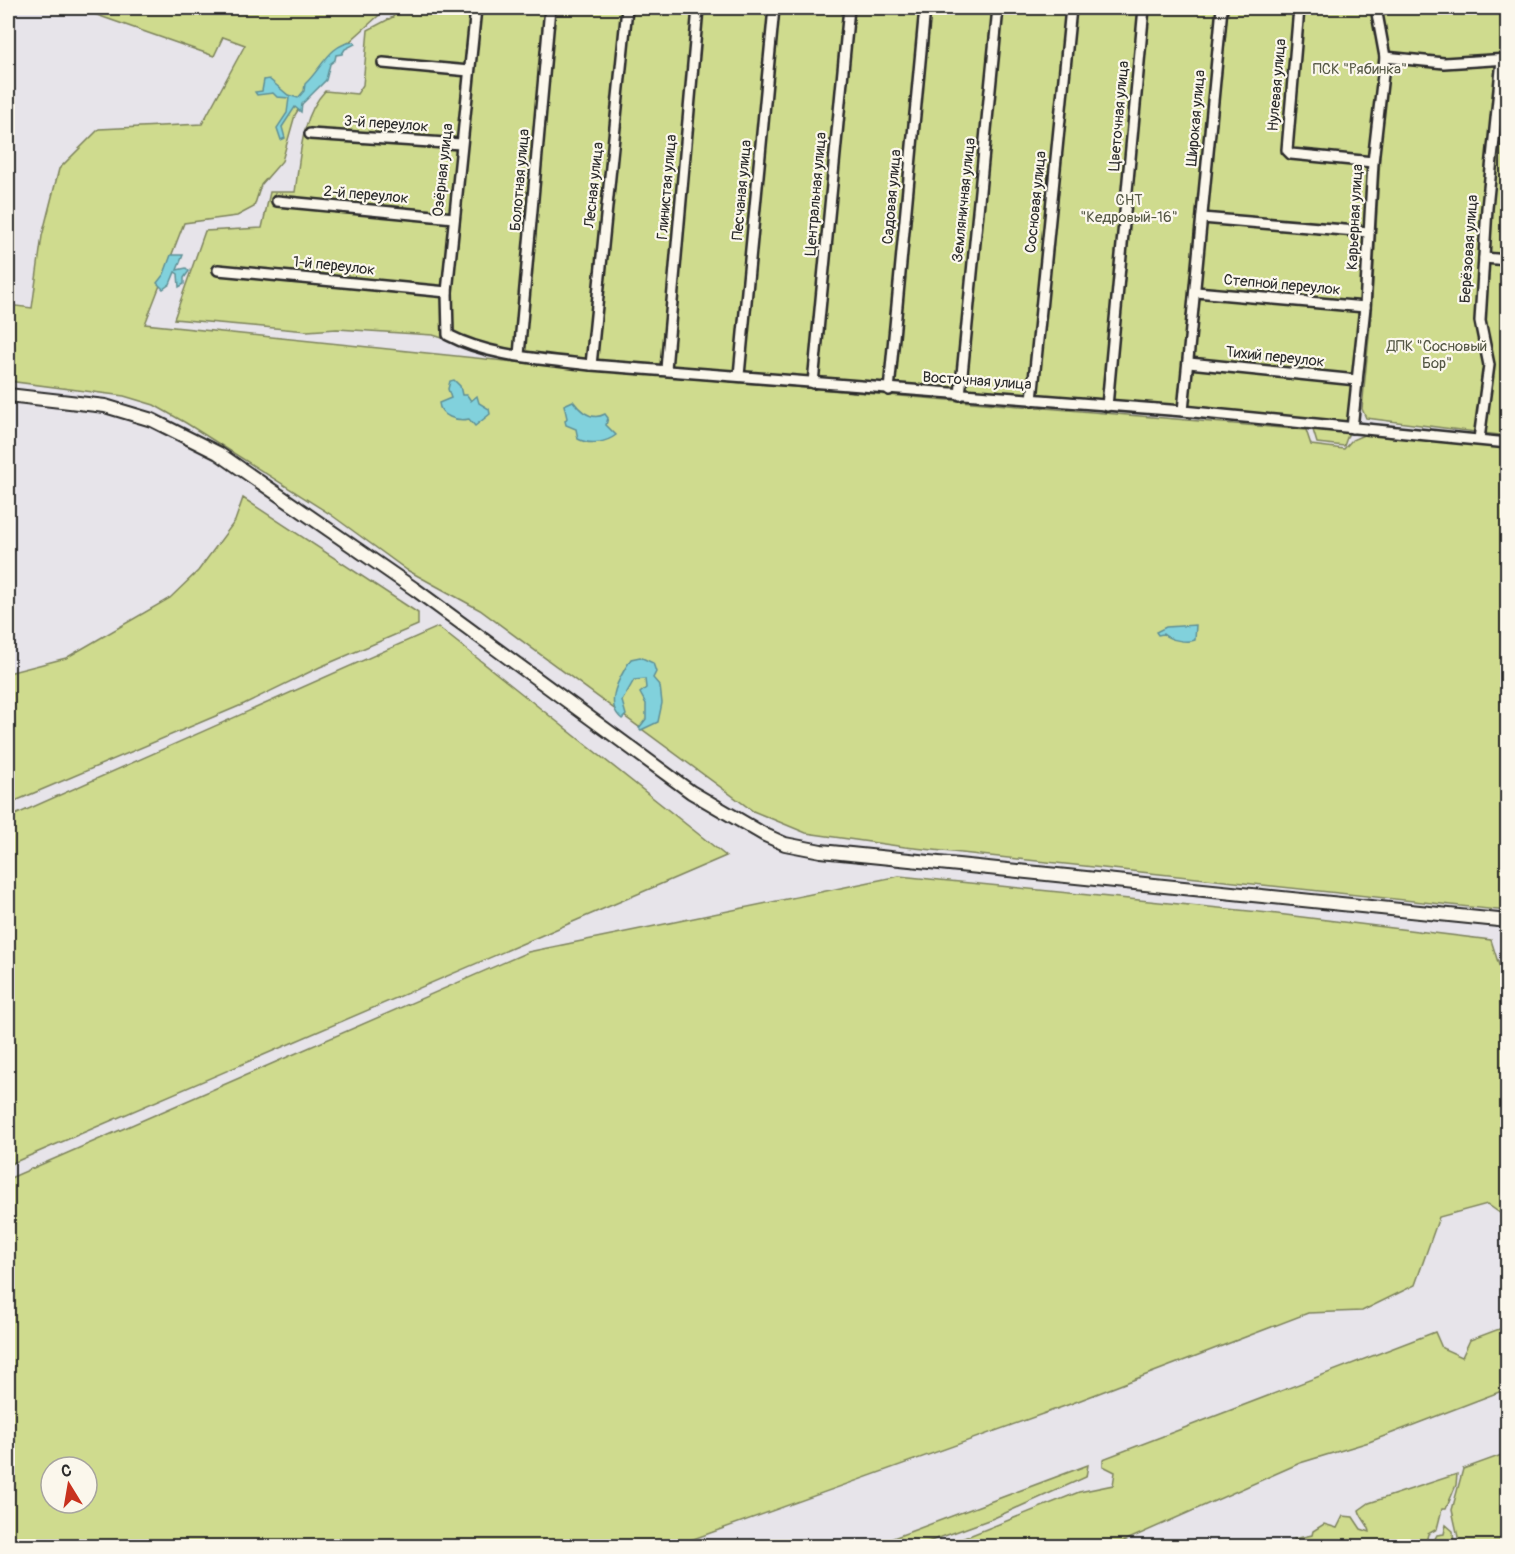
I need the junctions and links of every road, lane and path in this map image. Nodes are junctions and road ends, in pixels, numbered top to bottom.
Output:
1 (476, 8) edge
2 (550, 8) edge
3 (627, 8) edge
4 (698, 8) edge
5 (774, 8) edge
6 (849, 8) edge
7 (925, 8) edge
8 (998, 8) edge
9 (1071, 8) edge
10 (1144, 8) edge
11 (1221, 8) edge
12 (1299, 8) edge
13 (1376, 8) edge
14 (1385, 57) junction
15 (1505, 60) edge
16 (383, 63) dead end
17 (469, 72) junction
18 (310, 134) dead end
19 (461, 144) junction
20 (1373, 162) junction
21 (277, 201) dead end
22 (454, 218) junction
23 (1202, 218) junction
24 (1368, 232) junction
25 (1484, 258) junction
26 (1508, 260) edge
27 (218, 270) dead end
28 (447, 292) junction
29 (1196, 292) junction
30 (1365, 308) junction
31 (448, 335) joint
32 (519, 355) junction
33 (1189, 363) junction
34 (591, 365) junction
35 (666, 369) junction
36 (739, 375) junction
37 (1357, 380) junction
38 (813, 383) junction
39 (889, 390) junction
40 (8, 394) edge
41 (960, 395) junction
42 (1032, 400) junction
43 (1107, 406) junction
44 (1183, 411) junction
45 (1352, 428) junction
46 (1479, 439) junction
47 (1508, 443) edge
48 (1508, 921) edge

1 - 17 street, Озёрная улица
2 - 32 street, Болотная улица
3 - 34 street, Лесная улица
4 - 35 street, Глинистая улица
5 - 36 street, Песчаная улица
6 - 38 street, Центральная улица
7 - 39 street, Садовая улица
8 - 41 street, Земляничная улица
9 - 42 street, Сосновая улица
10 - 43 street, Цветочная улица
11 - 23 street, Широкая улица
12 - 20 street, Нулевая улица
13 - 14 street, Карьерная улица
14 - 15 street
14 - 20 street, Карьерная улица
15 - 25 street, Берёзовая улица
16 - 17 street
17 - 19 street, Озёрная улица
18 - 19 street, 3-й переулок
19 - 22 street, Озёрная улица
20 - 24 street, Карьерная улица
21 - 22 street, 2-й переулок
22 - 28 street, Озёрная улица
23 - 24 street
23 - 29 street, Широкая улица
24 - 30 street, Карьерная улица
25 - 26 street
25 - 46 street, Берёзовая улица
27 - 28 street, 1-й переулок
28 - 31 street, Озёрная улица
29 - 30 street, Степной переулок
29 - 33 street, Широкая улица
30 - 37 street, Карьерная улица
31 - 32 street, Восточная улица
32 - 34 street, Восточная улица
33 - 37 street, Тихий переулок
33 - 44 street, Широкая улица
34 - 35 street, Восточная улица
35 - 36 street, Восточная улица
36 - 38 street, Восточная улица
37 - 45 street, Карьерная улица
38 - 39 street, Восточная улица
39 - 41 street, Восточная улица
40 - 48 street
41 - 42 street, Восточная улица
42 - 43 street, Восточная улица
43 - 44 street, Восточная улица
44 - 45 street, Восточная улица
45 - 46 street, Восточная улица
46 - 47 street, Восточная улица

